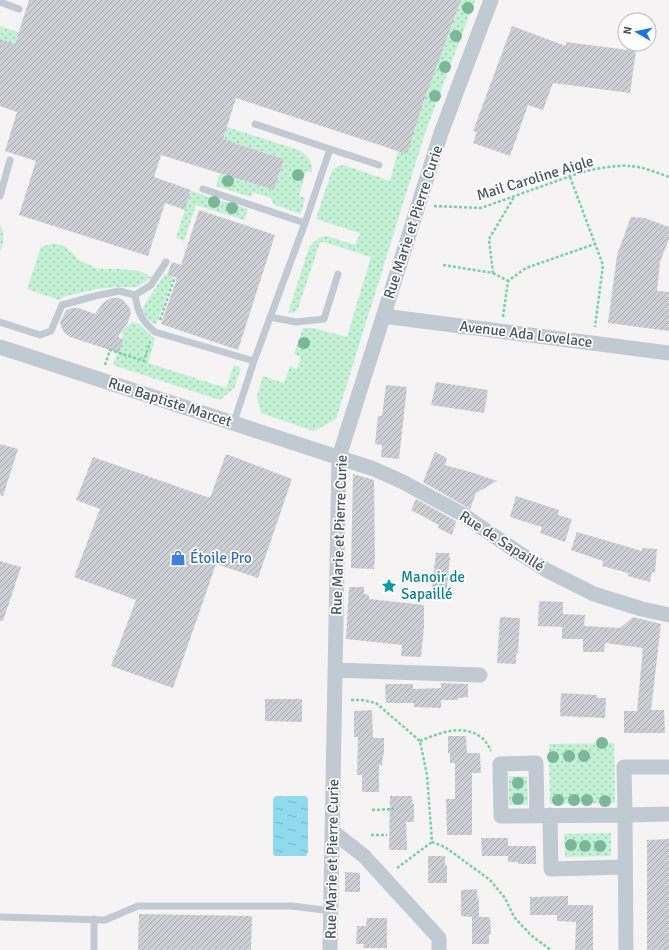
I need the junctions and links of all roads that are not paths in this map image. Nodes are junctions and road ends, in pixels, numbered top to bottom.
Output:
1 (492, 0) edge
2 (0, 2) edge
3 (19, 9) dead end
4 (255, 124) dead end
5 (330, 149) junction
6 (10, 160) dead end
7 (379, 165) dead end
8 (203, 189) dead end
9 (0, 196) edge
10 (305, 223) junction
11 (166, 262) dead end
12 (338, 274) dead end
13 (135, 295) junction
14 (383, 316) junction
15 (270, 317) junction
16 (0, 322) edge
17 (0, 347) edge
18 (669, 353) edge
19 (254, 361) junction
20 (234, 422) junction
21 (339, 457) junction
22 (669, 615) edge
23 (335, 670) junction
24 (480, 675) dead end
25 (669, 767) edge
26 (669, 814) edge
27 (544, 815) junction
28 (625, 815) junction
29 (332, 832) junction
30 (625, 867) junction
31 (330, 911) junction
32 (0, 917) edge
33 (94, 919) junction
34 (94, 950) edge
35 (330, 950) edge
36 (439, 950) edge
37 (626, 950) edge

1 - 14 street, Rue Marie et Pierre Curie
2 - 3 lane
4 - 5 lane
5 - 7 lane
5 - 10 lane
6 - 9 lane
8 - 10 lane
10 - 15 lane
11 - 13 lane
12 - 15 lane
13 - 16 lane
13 - 19 lane
14 - 18 street, Avenue Ada Lovelace
14 - 21 street, Rue Marie et Pierre Curie
15 - 19 lane
17 - 20 street, Rue Baptiste Marcet
19 - 20 lane
20 - 21 street, Rue Baptiste Marcet
21 - 22 street, Rue de Sapaillé
21 - 23 street, Rue Marie et Pierre Curie
23 - 24 street
23 - 29 street, Rue Marie et Pierre Curie
25 - 28 street
26 - 28 street
27 - 27 street
27 - 28 street
27 - 30 street
28 - 30 street
29 - 31 street, Rue Marie et Pierre Curie
29 - 36 street
30 - 37 street
31 - 33 lane
31 - 35 street, Rue Marie et Pierre Curie
32 - 33 lane
33 - 34 lane

